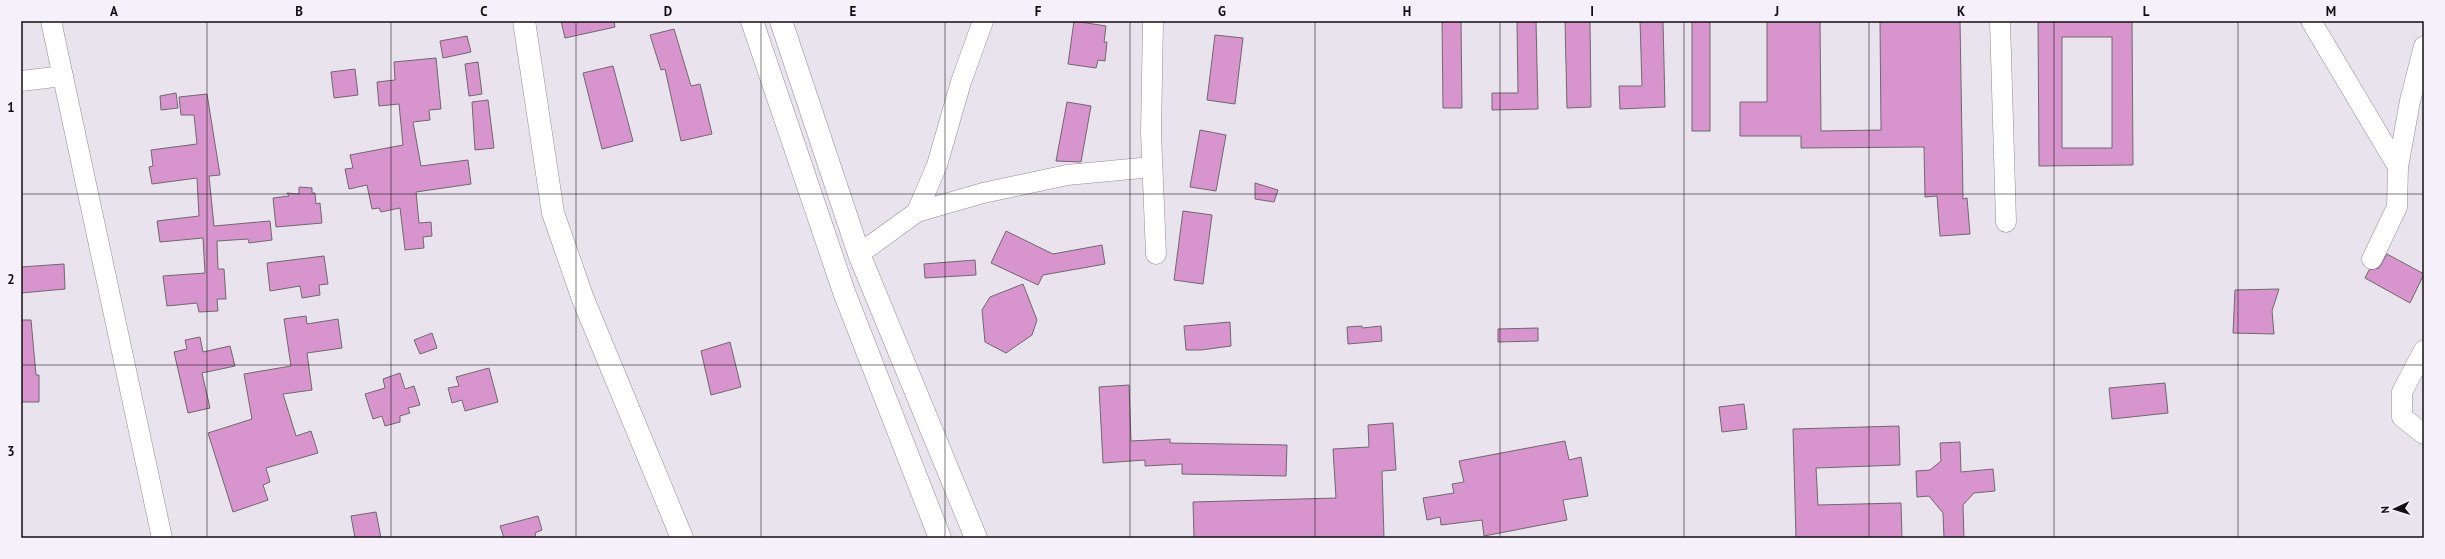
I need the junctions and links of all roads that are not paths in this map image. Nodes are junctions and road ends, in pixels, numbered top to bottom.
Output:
1 (51, 21) edge
2 (524, 21) edge
3 (752, 21) edge
4 (781, 21) edge
5 (983, 21) edge
6 (1153, 21) edge
7 (2000, 21) edge
8 (2311, 21) edge
9 (2424, 46) edge
10 (63, 76) junction
11 (21, 81) edge
12 (2417, 104) edge
13 (1152, 167) junction
14 (2398, 167) junction
15 (917, 212) junction
16 (2006, 222) dead end
17 (859, 254) junction
18 (1156, 254) dead end
19 (2372, 259) dead end
20 (2424, 350) edge
21 (2424, 434) edge
22 (162, 538) edge
23 (682, 538) edge
24 (940, 538) edge
25 (976, 538) edge

1 - 10 street
2 - 23 main road
3 - 24 main road
4 - 17 main road
5 - 15 street
6 - 13 street
7 - 16 street
8 - 14 street
9 - 12 street
10 - 11 street
10 - 22 street
12 - 14 street
13 - 15 street
13 - 18 street
14 - 19 street
15 - 17 street
17 - 25 main road
20 - 21 street

